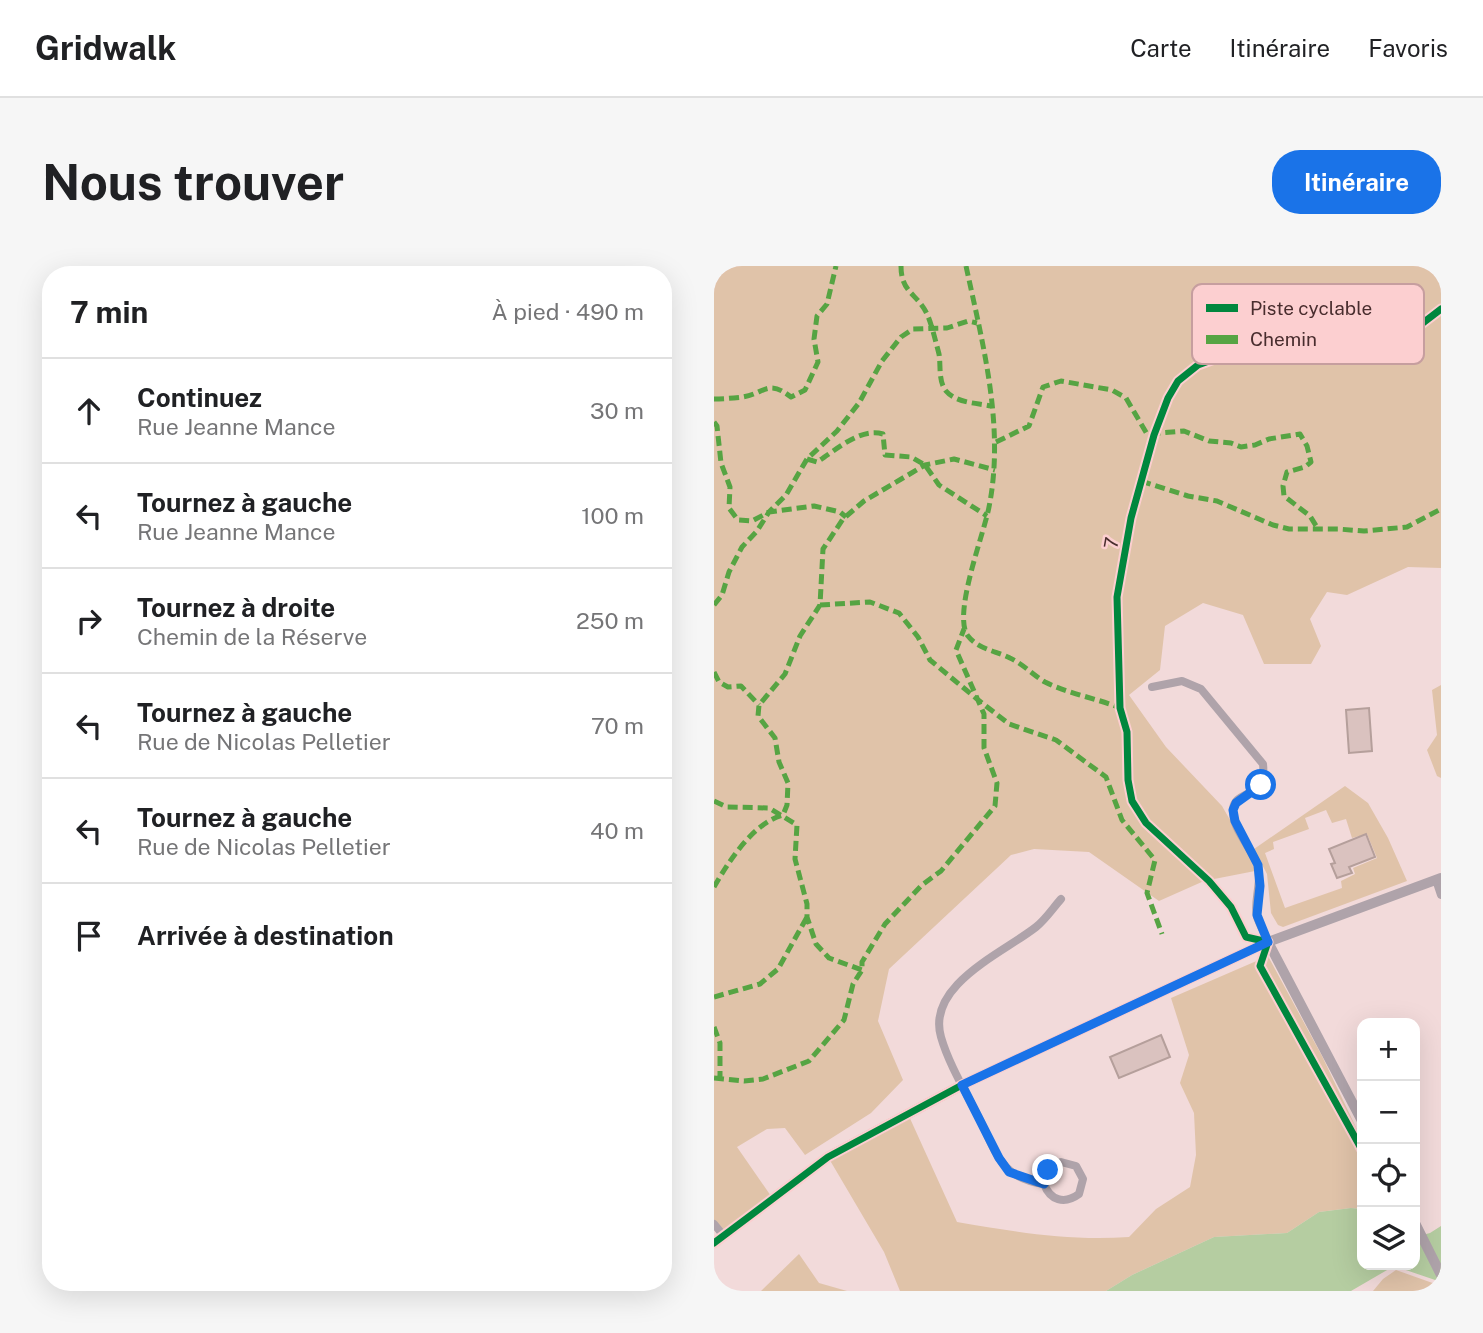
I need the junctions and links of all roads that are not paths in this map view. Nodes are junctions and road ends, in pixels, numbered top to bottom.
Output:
1 (1152, 687) dead end
2 (1439, 879) edge
3 (1441, 895) edge
4 (1061, 899) dead end
5 (1268, 942) junction
6 (962, 1085) junction
7 (1357, 1111) edge
8 (1044, 1184) junction
9 (714, 1224) edge
10 (1420, 1233) edge
11 (723, 1235) junction
12 (714, 1243) edge
13 (1441, 1275) edge

1 - 5 street
2 - 3 street
2 - 5 street
4 - 6 street
5 - 6 street
5 - 7 street
6 - 8 street
6 - 11 street
8 - 8 street
9 - 11 street
10 - 13 street
11 - 12 street

